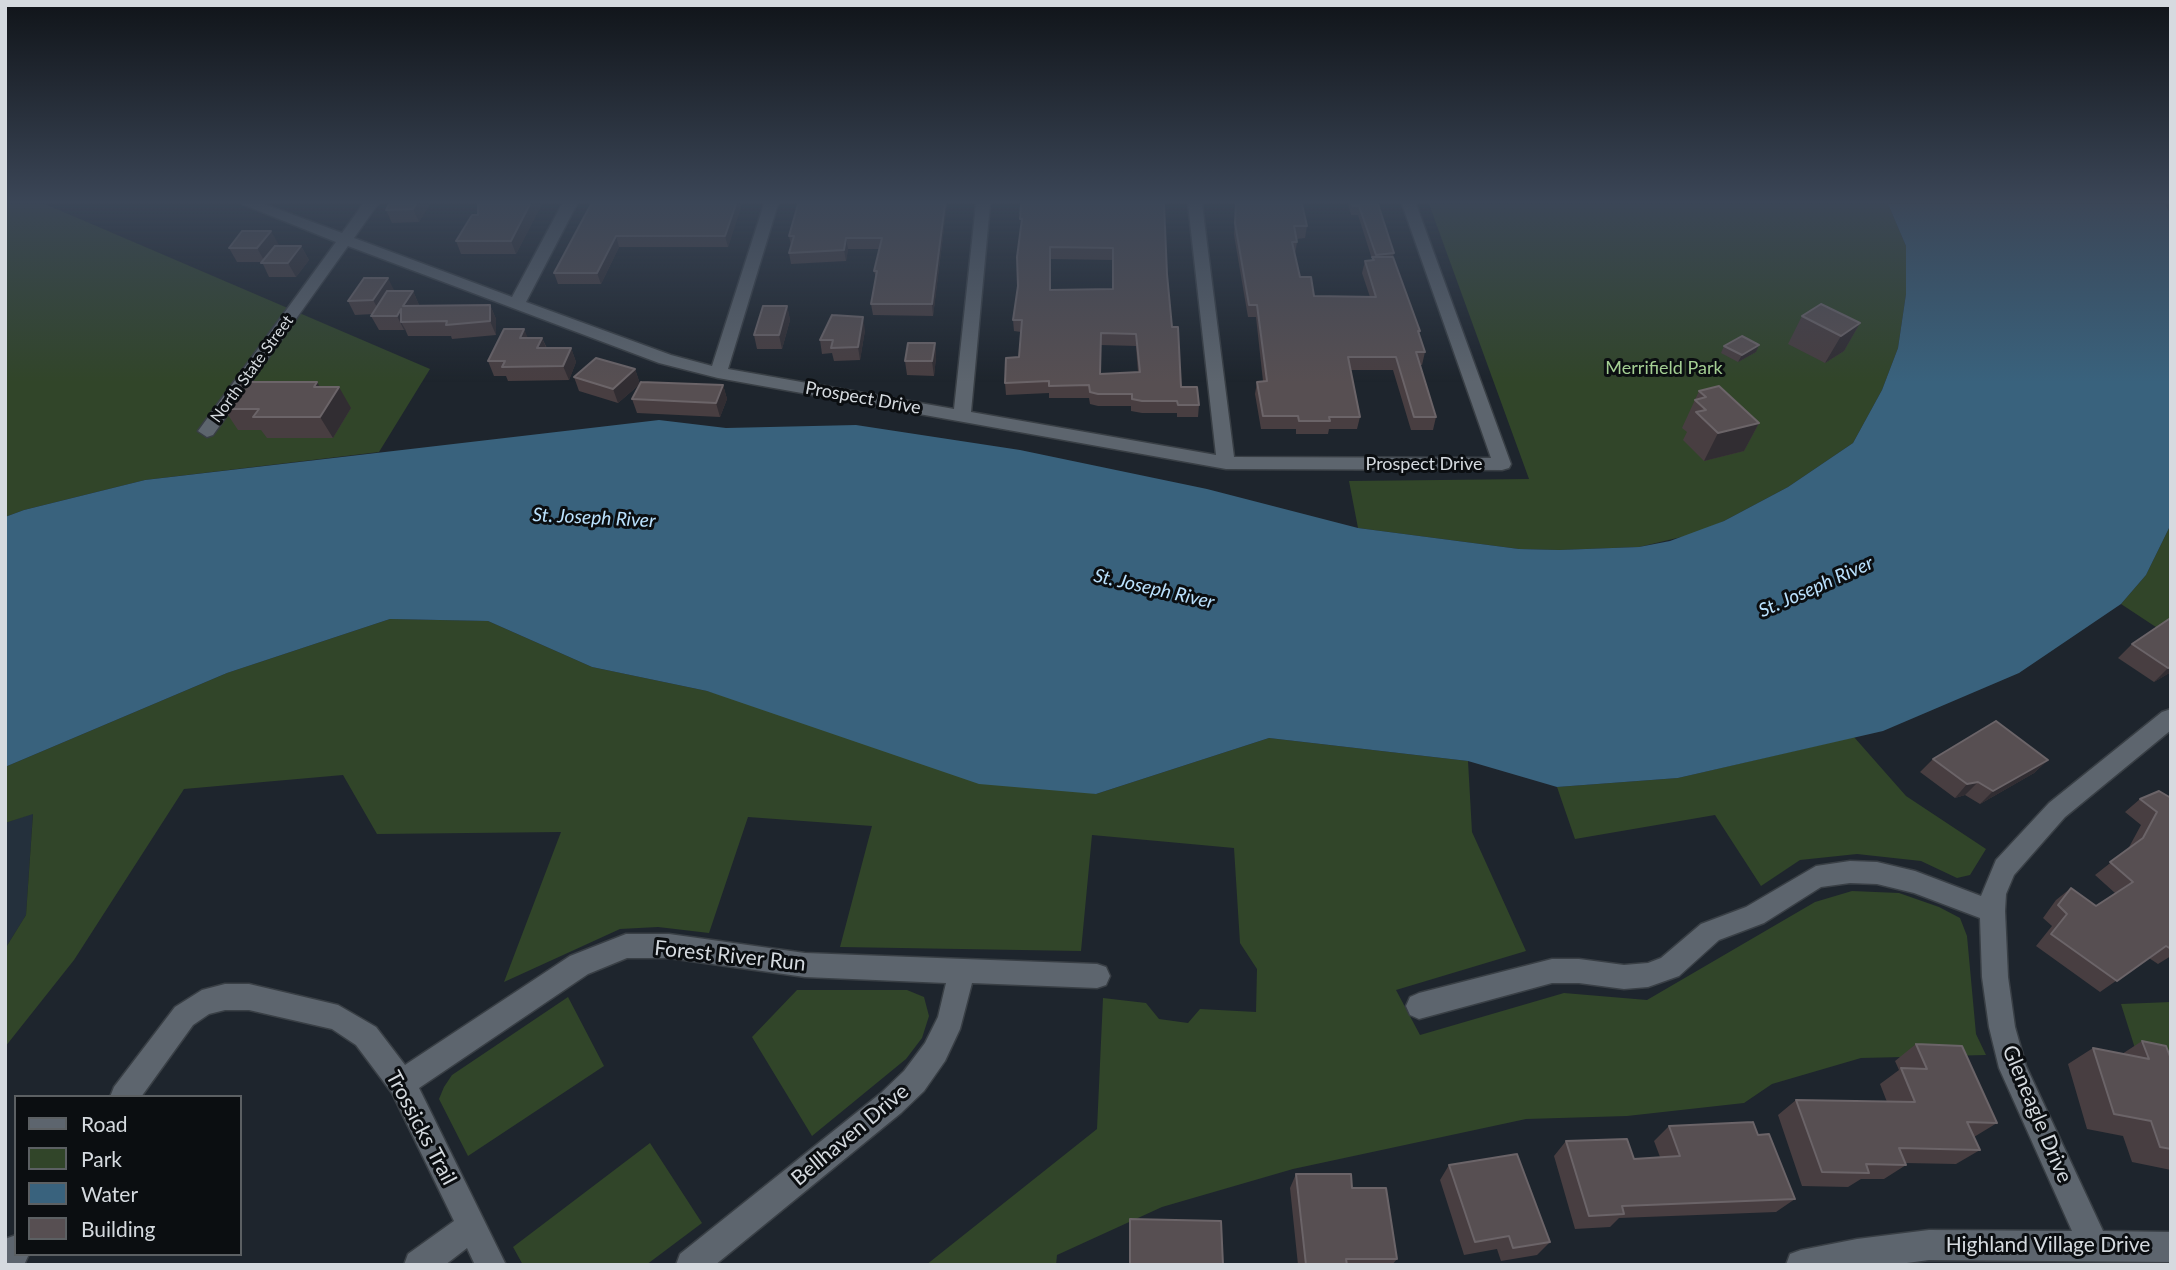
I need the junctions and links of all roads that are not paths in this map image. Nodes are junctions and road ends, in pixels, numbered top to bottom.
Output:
1 (329, 263) edge
2 (405, 263) edge
3 (538, 263) edge
4 (752, 263) edge
5 (977, 263) edge
6 (1202, 263) edge
7 (1430, 263) edge
8 (517, 303) junction
9 (718, 373) junction
10 (962, 415) junction
11 (207, 431) dead end
12 (1226, 463) junction
13 (2170, 718) edge
14 (1992, 911) junction
15 (962, 971) junction
16 (1097, 976) dead end
17 (1419, 1006) dead end
18 (401, 1083) junction
19 (125, 1095) edge
20 (472, 1226) junction
21 (2094, 1245) junction
22 (2171, 1247) edge
23 (419, 1265) edge
24 (491, 1265) edge
25 (691, 1265) edge
26 (1801, 1265) edge

1 - 11 street, North State Street
2 - 8 street, Prospect Drive
3 - 8 street
4 - 9 street
5 - 10 street
6 - 12 street
7 - 12 street, Prospect Drive
8 - 9 street, Prospect Drive
9 - 10 street, Prospect Drive
10 - 12 street, Prospect Drive
13 - 14 street, Gleneagle Drive
14 - 17 street
14 - 21 street, Gleneagle Drive
15 - 16 street, Forest River Run
15 - 18 street, Forest River Run
15 - 25 street, Bellhaven Drive
18 - 19 street, Trossicks Trail
18 - 20 street, Trossicks Trail
20 - 23 street
20 - 24 street, Trossicks Trail
21 - 22 street, Highland Village Drive
21 - 26 street, Highland Village Drive

